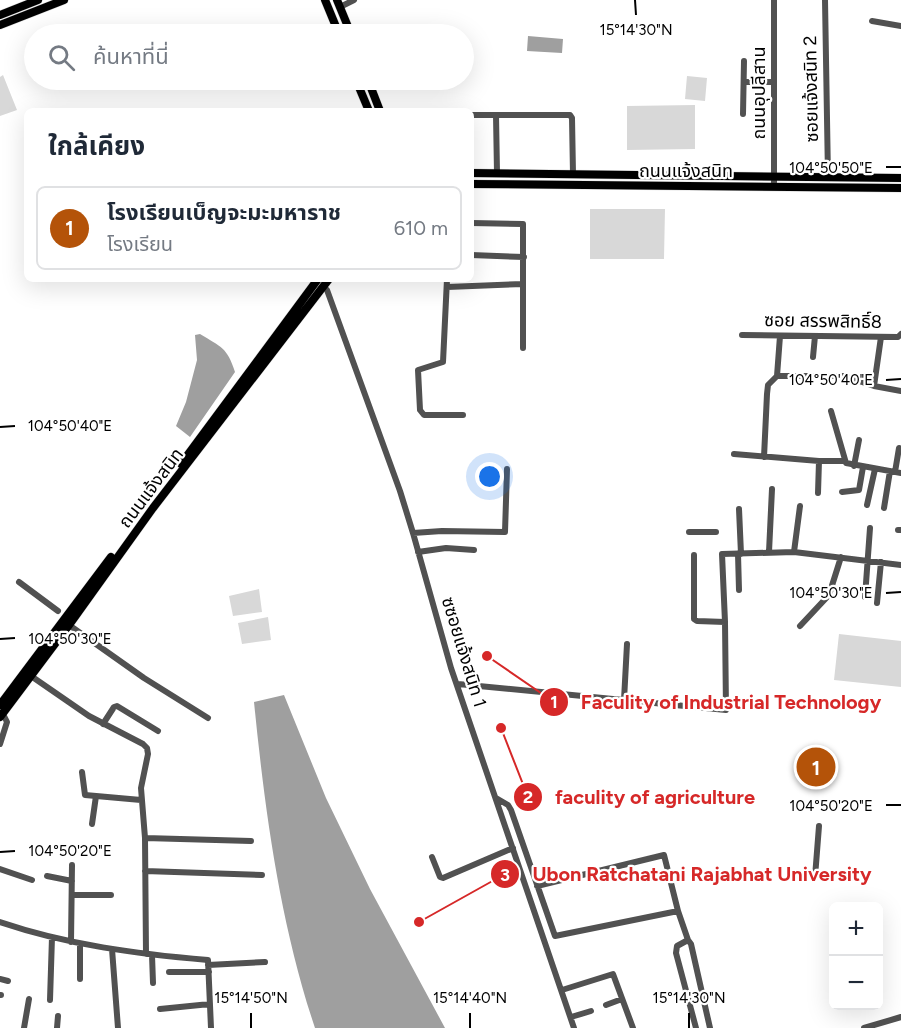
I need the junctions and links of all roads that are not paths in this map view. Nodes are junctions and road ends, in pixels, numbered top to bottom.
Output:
1 (38, 0) edge
2 (64, 0) edge
3 (325, 0) edge
4 (354, 0) edge
5 (774, 0) edge
6 (825, 0) edge
7 (339, 4) edge
8 (0, 15) edge
9 (872, 21) dead end
10 (335, 24) edge
11 (347, 24) edge
12 (0, 25) edge
13 (901, 26) edge
14 (744, 61) dead end
15 (744, 82) junction
16 (774, 82) junction
17 (360, 90) edge
18 (372, 90) edge
19 (368, 108) edge
20 (379, 108) edge
21 (743, 114) dead end
22 (474, 115) edge
23 (496, 115) junction
24 (474, 173) edge
25 (497, 173) junction
26 (550, 174) junction
27 (573, 174) junction
28 (774, 176) junction
29 (828, 177) junction
30 (901, 178) edge
31 (474, 184) edge
32 (550, 185) junction
33 (774, 187) junction
34 (901, 188) edge
35 (474, 223) edge
36 (474, 255) edge
37 (524, 257) junction
38 (316, 282) edge
39 (326, 282) edge
40 (447, 282) edge
41 (524, 284) junction
42 (323, 286) junction
43 (447, 287) junction
44 (901, 334) edge
45 (742, 335) dead end
46 (780, 336) junction
47 (815, 336) junction
48 (881, 337) junction
49 (523, 348) dead end
50 (813, 357) dead end
51 (777, 376) junction
52 (873, 387) junction
53 (901, 391) edge
54 (831, 411) dead end
55 (463, 415) dead end
56 (859, 440) dead end
57 (899, 448) dead end
58 (734, 454) dead end
59 (764, 457) junction
60 (819, 461) junction
61 (844, 461) junction
62 (854, 466) junction
63 (863, 467) junction
64 (507, 469) dead end
65 (875, 469) junction
66 (895, 472) edge
67 (772, 489) dead end
68 (842, 492) dead end
69 (818, 493) dead end
70 (867, 505) dead end
71 (800, 506) dead end
72 (884, 508) dead end
73 (739, 509) dead end
74 (870, 528) dead end
75 (413, 532) junction
76 (689, 532) dead end
77 (716, 532) dead end
78 (474, 550) dead end
79 (418, 552) junction
80 (769, 552) junction
81 (794, 552) junction
82 (739, 554) junction
83 (694, 555) dead end
84 (841, 557) junction
85 (868, 560) junction
86 (881, 562) junction
87 (901, 565) edge
88 (19, 582) dead end
89 (739, 590) dead end
90 (865, 597) dead end
91 (877, 603) dead end
92 (58, 611) dead end
93 (725, 622) junction
94 (69, 625) junction
95 (800, 626) dead end
96 (627, 644) dead end
97 (31, 676) junction
98 (458, 684) junction
99 (624, 700) junction
100 (1, 712) edge
101 (207, 717) dead end
102 (103, 724) junction
103 (158, 731) dead end
104 (0, 744) edge
105 (82, 772) dead end
106 (96, 796) junction
107 (496, 798) junction
108 (141, 800) junction
109 (92, 824) dead end
110 (819, 826) dead end
111 (145, 838) junction
112 (251, 841) dead end
113 (513, 848) junction
114 (432, 856) dead end
115 (72, 865) dead end
116 (0, 869) edge
117 (145, 871) junction
118 (262, 875) dead end
119 (47, 876) dead end
120 (814, 877) dead end
121 (32, 880) dead end
122 (72, 881) junction
123 (537, 886) junction
124 (72, 895) junction
125 (111, 895) dead end
126 (678, 911) junction
127 (0, 922) edge
128 (52, 937) junction
129 (688, 940) junction
130 (71, 942) junction
131 (80, 944) junction
132 (112, 949) junction
133 (149, 955) junction
134 (265, 962) dead end
135 (208, 966) junction
136 (169, 972) dead end
137 (0, 979) edge
138 (81, 979) dead end
139 (8, 981) dead end
140 (153, 983) dead end
141 (562, 990) junction
142 (29, 999) dead end
143 (622, 999) junction
144 (50, 1000) dead end
145 (210, 1004) junction
146 (606, 1005) dead end
147 (160, 1009) dead end
148 (591, 1011) dead end
149 (58, 1016) dead end
150 (571, 1017) junction
151 (901, 1017) edge
152 (24, 1028) edge
153 (57, 1028) edge
154 (118, 1028) edge
155 (211, 1028) edge
156 (574, 1028) edge
157 (633, 1028) edge
158 (696, 1028) edge
159 (710, 1028) edge
160 (864, 1028) edge

1 - 8 main road
2 - 12 main road
3 - 10 main road
4 - 7 street
5 - 16 street, ถนนอุปลีสาน
6 - 29 street, ซอยแจ้งสนิท 2
7 - 11 main road
9 - 13 street
14 - 15 street
15 - 16 street
15 - 21 street
16 - 28 street, ถนนอุปลีสาน
17 - 19 main road
18 - 20 main road
22 - 23 street
23 - 25 street
23 - 27 street
24 - 25 main road, ถนนแจ้งสนิท
25 - 26 main road, ถนนแจ้งสนิท
26 - 27 main road, ถนนแจ้งสนิท
26 - 32 street
27 - 28 main road, ถนนแจ้งสนิท
28 - 29 main road, ถนนแจ้งสนิท
28 - 33 street, ถนนอุปลีสาน
29 - 30 main road, ถนนแจ้งสนิท
31 - 32 main road, ถนนแจ้งสนิท
32 - 33 main road, ถนนแจ้งสนิท
33 - 34 main road, ถนนแจ้งสนิท
35 - 37 street
36 - 37 street
37 - 41 street
38 - 100 main road, ถนนแจ้งสนิท
39 - 42 main road, ถนนแจ้งสนิท
40 - 43 street
41 - 43 street
41 - 49 street
42 - 75 street, ซซอยแจ้งสนิท 1
42 - 94 main road, ถนนแจ้งสนิท
43 - 55 street
44 - 48 street, ซอย สรรพสิทธิ์8
45 - 46 street, ซอย สรรพสิทธิ์8
46 - 47 street, ซอย สรรพสิทธิ์8
46 - 51 street
47 - 48 street, ซอย สรรพสิทธิ์8
47 - 50 street
48 - 52 street
51 - 52 street
51 - 59 street
52 - 53 street
54 - 61 street
56 - 62 street
57 - 66 street
58 - 59 street
59 - 60 street
60 - 61 street
60 - 69 street
61 - 62 street
62 - 63 street
63 - 65 street
63 - 68 street
64 - 75 street
65 - 66 street
65 - 70 street
66 - 72 street
67 - 80 street
71 - 81 street
73 - 82 street
74 - 85 street
75 - 79 street, ซซอยแจ้งสนิท 1
76 - 77 street
78 - 79 street
79 - 98 street, ซซอยแจ้งสนิท 1
80 - 81 street
80 - 82 street
81 - 84 street
82 - 89 street
82 - 93 street
83 - 93 street
84 - 85 street
84 - 95 street
85 - 86 street
85 - 90 street
86 - 87 street
86 - 91 street
88 - 92 street
93 - 99 street
94 - 97 main road, ถนนแจ้งสนิท
94 - 101 street
96 - 99 street
97 - 100 main road, ถนนแจ้งสนิท
97 - 102 street
98 - 99 street
98 - 107 street, ซซอยแจ้งสนิท 1
100 - 104 street
102 - 103 street
102 - 108 street
105 - 106 street
106 - 108 street
106 - 109 street
107 - 113 street, ซซอยแจ้งสนิท 1
107 - 123 street
108 - 111 street
110 - 120 street
111 - 112 street
111 - 117 street
113 - 114 street
113 - 141 street, ซซอยแจ้งสนิท 1
115 - 122 street
116 - 121 street
117 - 118 street
117 - 133 street
119 - 122 street
122 - 124 street
123 - 126 street
123 - 126 street
124 - 125 street
124 - 130 street
126 - 129 street
127 - 128 street
128 - 130 street
128 - 144 street
129 - 158 street
129 - 159 street
130 - 131 street
131 - 132 street
131 - 138 street
132 - 133 street
132 - 154 street
133 - 135 street
133 - 140 street
134 - 135 street
135 - 136 street
135 - 145 street
137 - 139 street
141 - 143 street
141 - 150 street, ซซอยแจ้งสนิท 1
142 - 152 street
143 - 146 street
143 - 157 street
145 - 147 street
145 - 155 street
148 - 150 street
149 - 153 street
150 - 156 street, ซซอยแจ้งสนิท 1
151 - 160 street

